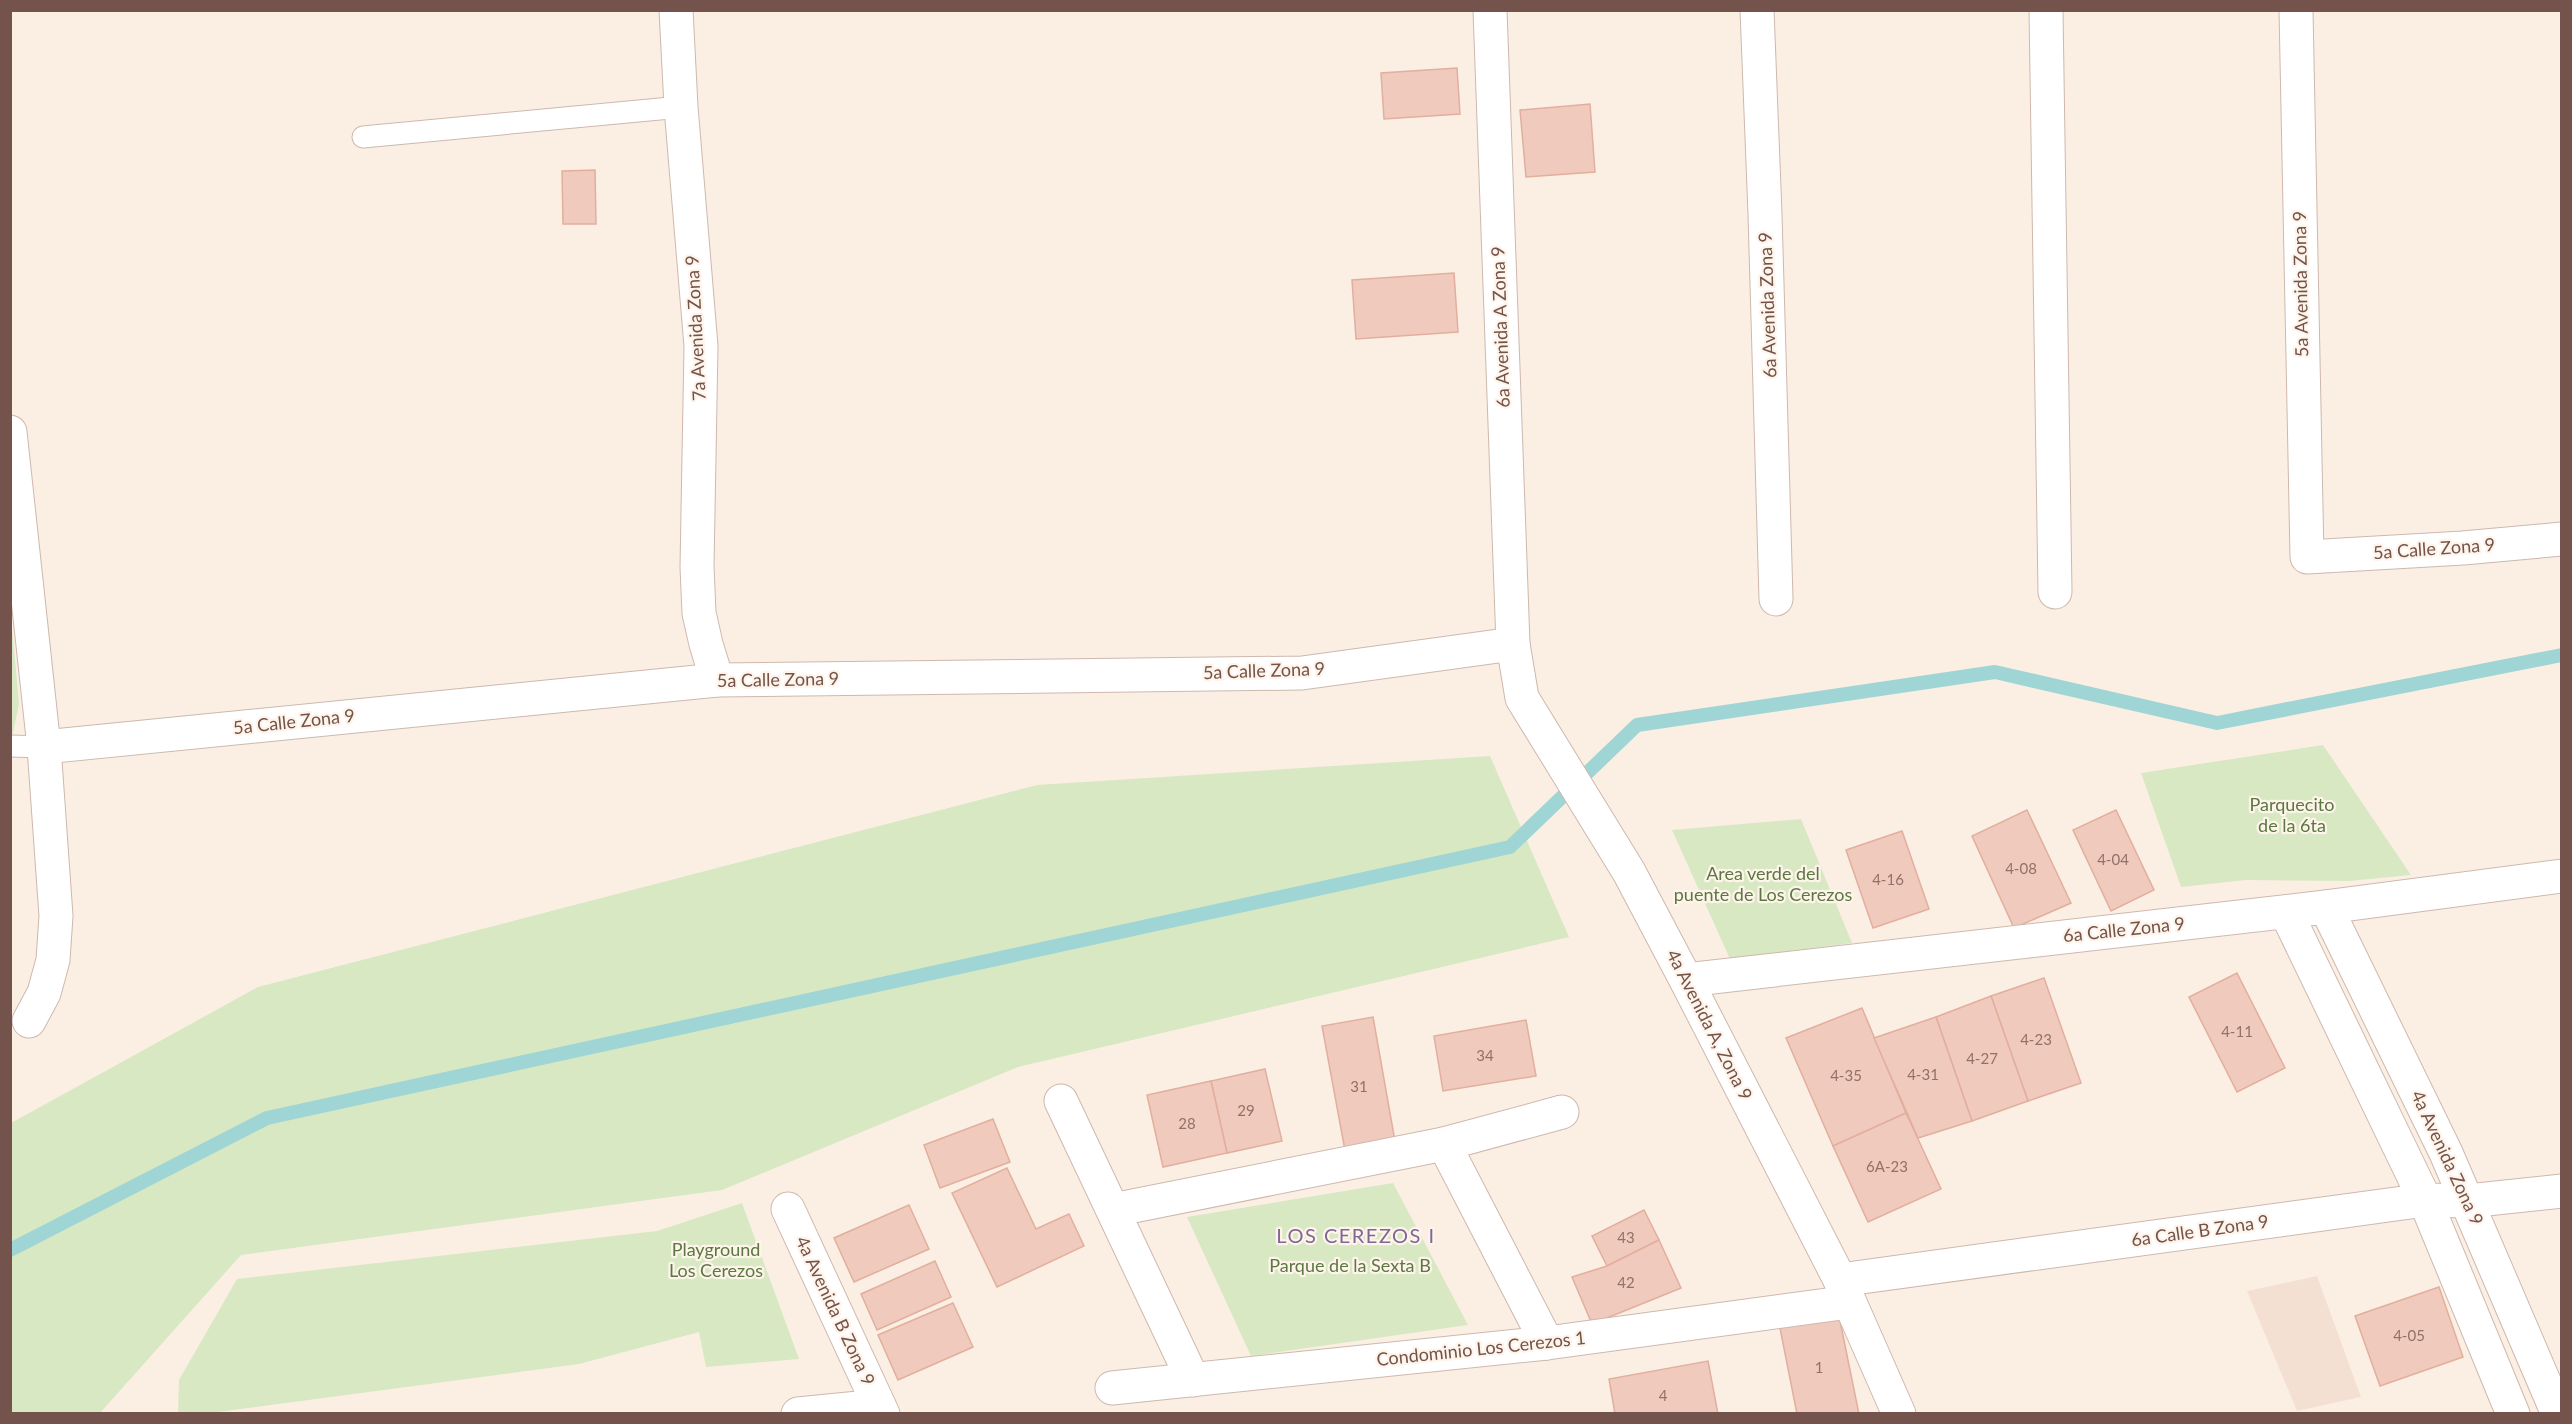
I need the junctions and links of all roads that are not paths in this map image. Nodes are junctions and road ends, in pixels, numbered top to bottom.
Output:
1 (676, 10) edge
2 (1490, 10) edge
3 (1757, 10) edge
4 (2046, 10) edge
5 (2296, 10) edge
6 (681, 107) junction
7 (363, 137) dead end
8 (10, 432) edge
9 (2562, 539) edge
10 (2307, 557) joint
11 (2055, 592) dead end
12 (1776, 599) dead end
13 (1513, 644) junction
14 (717, 680) junction
15 (10, 746) edge
16 (44, 747) junction
17 (2562, 876) edge
18 (2326, 908) junction
19 (2286, 912) junction
20 (1686, 980) junction
21 (29, 1021) dead end
22 (1061, 1101) dead end
23 (1562, 1112) dead end
24 (1444, 1144) junction
25 (2562, 1191) edge
26 (2426, 1200) junction
27 (2468, 1201) junction
28 (788, 1209) dead end
29 (1113, 1210) junction
30 (1845, 1291) junction
31 (1547, 1343) junction
32 (1193, 1380) junction
33 (1112, 1388) dead end
34 (881, 1409) edge
35 (798, 1413) edge
36 (1899, 1413) edge
37 (2512, 1413) edge
38 (2558, 1413) edge

1 - 6 street, 7a Avenida Zona 9
2 - 13 street, 6a Avenida A Zona 9
3 - 12 street, 6a Avenida Zona 9
4 - 11 street
5 - 10 street, 5a Avenida Zona 9
6 - 7 lane
6 - 14 street, 7a Avenida Zona 9
8 - 16 street
9 - 10 street, 5a Calle Zona 9
13 - 14 street, 5a Calle Zona 9
13 - 20 street, 4a Avenida A, Zona 9
14 - 16 street, 5a Calle Zona 9
15 - 16 lane
16 - 21 street
17 - 18 street, 6a Calle Zona 9
18 - 19 street, 6a Calle Zona 9
18 - 27 street, 4a Avenida Zona 9
19 - 20 street, 6a Calle Zona 9
19 - 26 street, 4a Avenida Zona 9
20 - 30 street, 4a Avenida A, Zona 9
22 - 29 street
23 - 24 street
24 - 29 street
24 - 31 street
25 - 27 street, 6a Calle B Zona 9
26 - 27 street, 6a Calle B Zona 9
26 - 30 street, 6a Calle B Zona 9
26 - 37 street, 4a Avenida Zona 9
27 - 38 street, 4a Avenida Zona 9
28 - 34 street, 4a Avenida B Zona 9
29 - 32 street
30 - 31 street, Condominio Los Cerezos 1
30 - 36 street, 4a Avenida A, Zona 9
31 - 32 street, Condominio Los Cerezos 1
32 - 33 street, Condominio Los Cerezos 1
34 - 35 street

